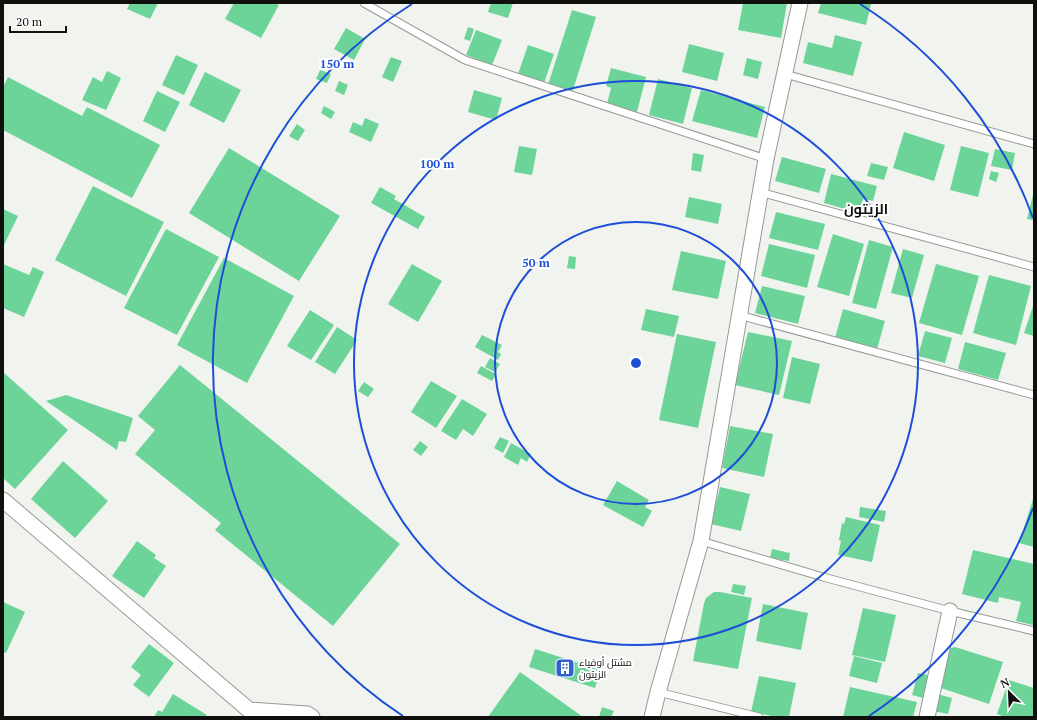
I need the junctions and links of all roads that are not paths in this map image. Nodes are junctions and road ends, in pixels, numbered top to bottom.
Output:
1 (364, 3) edge
2 (800, 3) edge
3 (785, 74) junction
4 (1034, 144) edge
5 (766, 159) junction
6 (760, 192) junction
7 (1034, 267) edge
8 (739, 315) junction
9 (1034, 395) edge
10 (3, 500) edge
11 (701, 541) junction
12 (950, 611) junction
13 (1034, 632) edge
14 (658, 692) junction
15 (312, 717) edge
16 (652, 717) edge
17 (759, 717) edge
18 (927, 717) edge

1 - 5 lane
2 - 3 street
3 - 4 lane
3 - 5 street
5 - 6 street
6 - 7 lane
6 - 8 street
8 - 9 lane
8 - 11 street
10 - 15 street
11 - 12 lane
11 - 14 street
12 - 13 lane
12 - 18 street
14 - 16 street
14 - 17 lane

